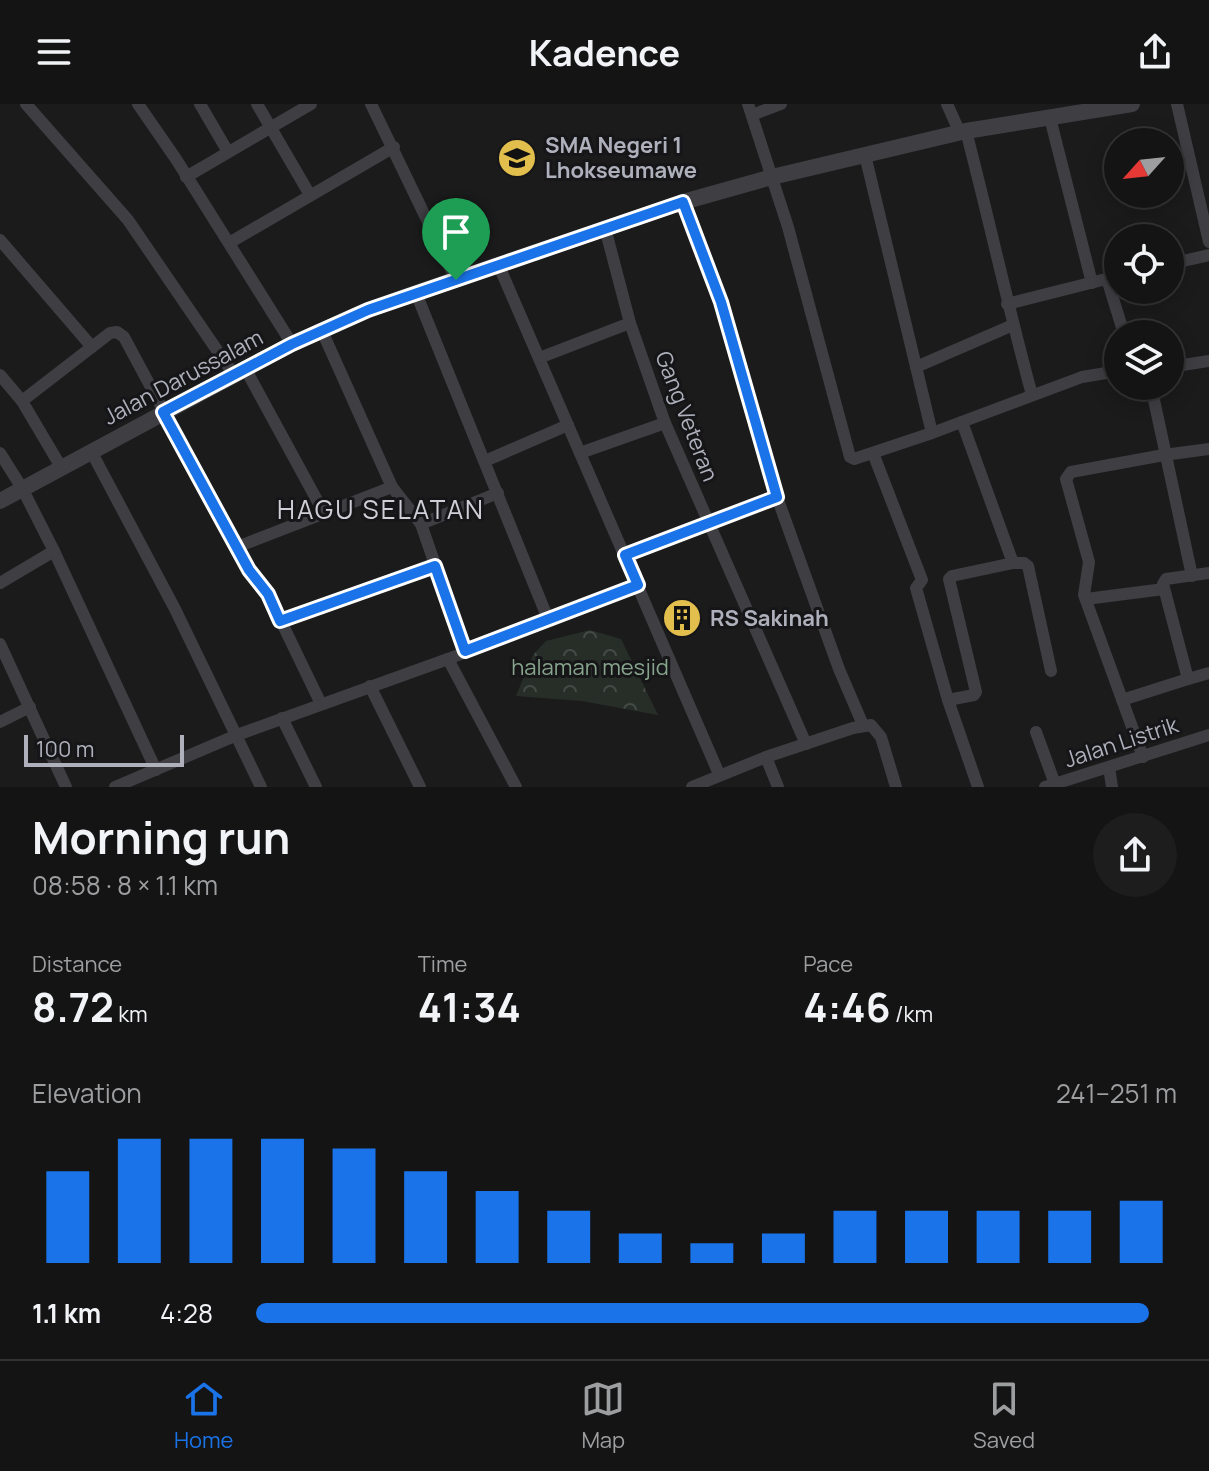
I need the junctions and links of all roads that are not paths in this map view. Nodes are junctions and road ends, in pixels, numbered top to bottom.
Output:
1 (26, 104) edge
2 (200, 104) edge
3 (257, 104) edge
4 (311, 104) edge
5 (371, 104) edge
6 (781, 104) edge
7 (947, 104) edge
8 (1132, 104) edge
9 (1177, 104) edge
10 (141, 105) edge
11 (750, 110) edge
12 (1057, 113) edge
13 (270, 127) junction
14 (963, 132) junction
15 (394, 147) junction
16 (228, 152) junction
17 (865, 155) junction
18 (186, 177) junction
19 (772, 177) junction
20 (310, 195) junction
21 (683, 202) junction
22 (605, 228) junction
23 (0, 240) edge
24 (1209, 242) edge
25 (229, 243) junction
26 (1209, 255) edge
27 (1184, 261) edge
28 (499, 266) junction
29 (456, 280) junction
30 (1104, 280) edge
31 (1092, 283) junction
32 (416, 293) junction
33 (1007, 304) junction
34 (630, 323) junction
35 (1013, 325) junction
36 (322, 331) junction
37 (292, 344) junction
38 (92, 347) junction
39 (539, 358) junction
40 (1209, 361) edge
41 (1184, 365) edge
42 (916, 367) junction
43 (240, 372) junction
44 (1104, 373) edge
45 (0, 375) edge
46 (1032, 395) junction
47 (1154, 400) edge
48 (22, 401) junction
49 (163, 412) junction
50 (962, 422) junction
51 (665, 423) junction
52 (568, 425) junction
53 (932, 433) junction
54 (1209, 449) edge
55 (91, 451) junction
56 (0, 453) edge
57 (580, 453) junction
58 (873, 453) junction
59 (1164, 455) junction
60 (485, 461) junction
61 (61, 467) junction
62 (392, 487) junction
63 (22, 488) junction
64 (498, 493) junction
65 (777, 497) junction
66 (0, 501) edge
67 (324, 513) junction
68 (708, 522) junction
69 (421, 524) junction
70 (237, 547) junction
71 (54, 551) junction
72 (625, 555) junction
73 (1013, 563) junction
74 (435, 566) junction
75 (1209, 573) edge
76 (1192, 576) junction
77 (0, 583) edge
78 (638, 585) junction
79 (1164, 589) junction
80 (1086, 599) junction
81 (548, 619) junction
82 (280, 621) junction
83 (0, 644) edge
84 (465, 651) junction
85 (448, 659) junction
86 (1051, 671) dead end
87 (1208, 676) edge
88 (1188, 679) junction
89 (370, 686) junction
90 (948, 700) junction
91 (1122, 700) junction
92 (321, 704) junction
93 (30, 707) junction
94 (282, 718) junction
95 (0, 722) edge
96 (863, 725) junction
97 (1036, 732) dead end
98 (237, 735) junction
99 (1209, 735) edge
100 (806, 744) junction
101 (766, 757) junction
102 (1143, 757) junction
103 (1109, 767) junction
104 (156, 770) junction
105 (722, 773) junction
106 (1050, 786) edge
107 (66, 787) edge
108 (115, 787) edge
109 (261, 787) edge
110 (316, 787) edge
111 (420, 787) edge
112 (516, 787) edge
113 (692, 787) edge
114 (731, 787) edge
115 (778, 787) edge
116 (896, 787) edge
117 (978, 787) edge
118 (1112, 787) edge

1 - 43 street
2 - 16 street
3 - 13 street
4 - 13 street
5 - 15 street
6 - 11 street
7 - 14 street
8 - 12 street, Jalan Darussalam
9 - 24 street
10 - 18 street
11 - 19 street
12 - 14 street, Jalan Darussalam
12 - 31 street
13 - 16 street
13 - 20 street
14 - 17 street, Jalan Darussalam
14 - 33 street
15 - 20 street
15 - 29 street
16 - 18 street
17 - 19 street, Jalan Darussalam
17 - 42 street
18 - 25 street
19 - 21 street, Jalan Darussalam
19 - 58 street
20 - 25 street
21 - 22 street, Jalan Darussalam
21 - 65 street
22 - 28 street, Jalan Darussalam
22 - 34 street, Gang Veteran
23 - 38 street
25 - 37 street
26 - 27 street
28 - 29 street, Jalan Darussalam
28 - 39 street
29 - 32 street, Jalan Darussalam
30 - 31 street
31 - 33 street
32 - 36 street, Jalan Darussalam
32 - 60 street
33 - 35 street
34 - 39 street
34 - 51 street, Gang Veteran
35 - 42 street
35 - 46 street
36 - 37 street, Jalan Darussalam
36 - 62 street
37 - 43 street, Jalan Darussalam
38 - 48 street
38 - 49 street
39 - 52 street
40 - 41 street
42 - 53 street
43 - 49 street, Jalan Darussalam
43 - 67 street
44 - 46 street
45 - 48 street
46 - 50 street
47 - 59 street
48 - 61 street
49 - 55 street, Jalan Darussalam
49 - 70 street
50 - 53 street
50 - 73 street
51 - 57 street
51 - 68 street, Gang Veteran
52 - 57 street
52 - 60 street
53 - 58 street
54 - 59 street
55 - 61 street, Jalan Darussalam
55 - 98 street
56 - 63 street
57 - 72 street
58 - 90 street
59 - 76 street
59 - 80 street
60 - 64 street
61 - 63 street, Jalan Darussalam
62 - 67 street
62 - 69 street
63 - 66 street, Jalan Darussalam
63 - 71 street
64 - 69 street
64 - 81 street
65 - 68 street
65 - 96 street
67 - 70 street
68 - 72 street
68 - 100 street, Gang Veteran
69 - 74 street
70 - 82 street
71 - 77 street
71 - 104 street
72 - 78 street
73 - 86 street
73 - 90 street
74 - 82 street
74 - 84 street
75 - 76 street
76 - 79 street
78 - 81 street
78 - 105 street
79 - 80 street
79 - 88 street
80 - 91 street
81 - 84 street
82 - 92 street
83 - 93 street
84 - 85 street
85 - 89 street
85 - 112 street
87 - 88 street
88 - 91 street
89 - 92 street
89 - 111 street
90 - 117 street
91 - 102 street
92 - 94 street
93 - 95 street
93 - 107 street
94 - 98 street
94 - 110 street
96 - 100 street
96 - 116 street
97 - 106 street
98 - 104 street
98 - 109 street
99 - 102 street, Jalan Listrik
100 - 101 street
101 - 105 street
101 - 115 street
102 - 103 street, Jalan Listrik
103 - 106 street, Jalan Listrik
103 - 118 street
104 - 108 street
105 - 113 street
105 - 114 street

